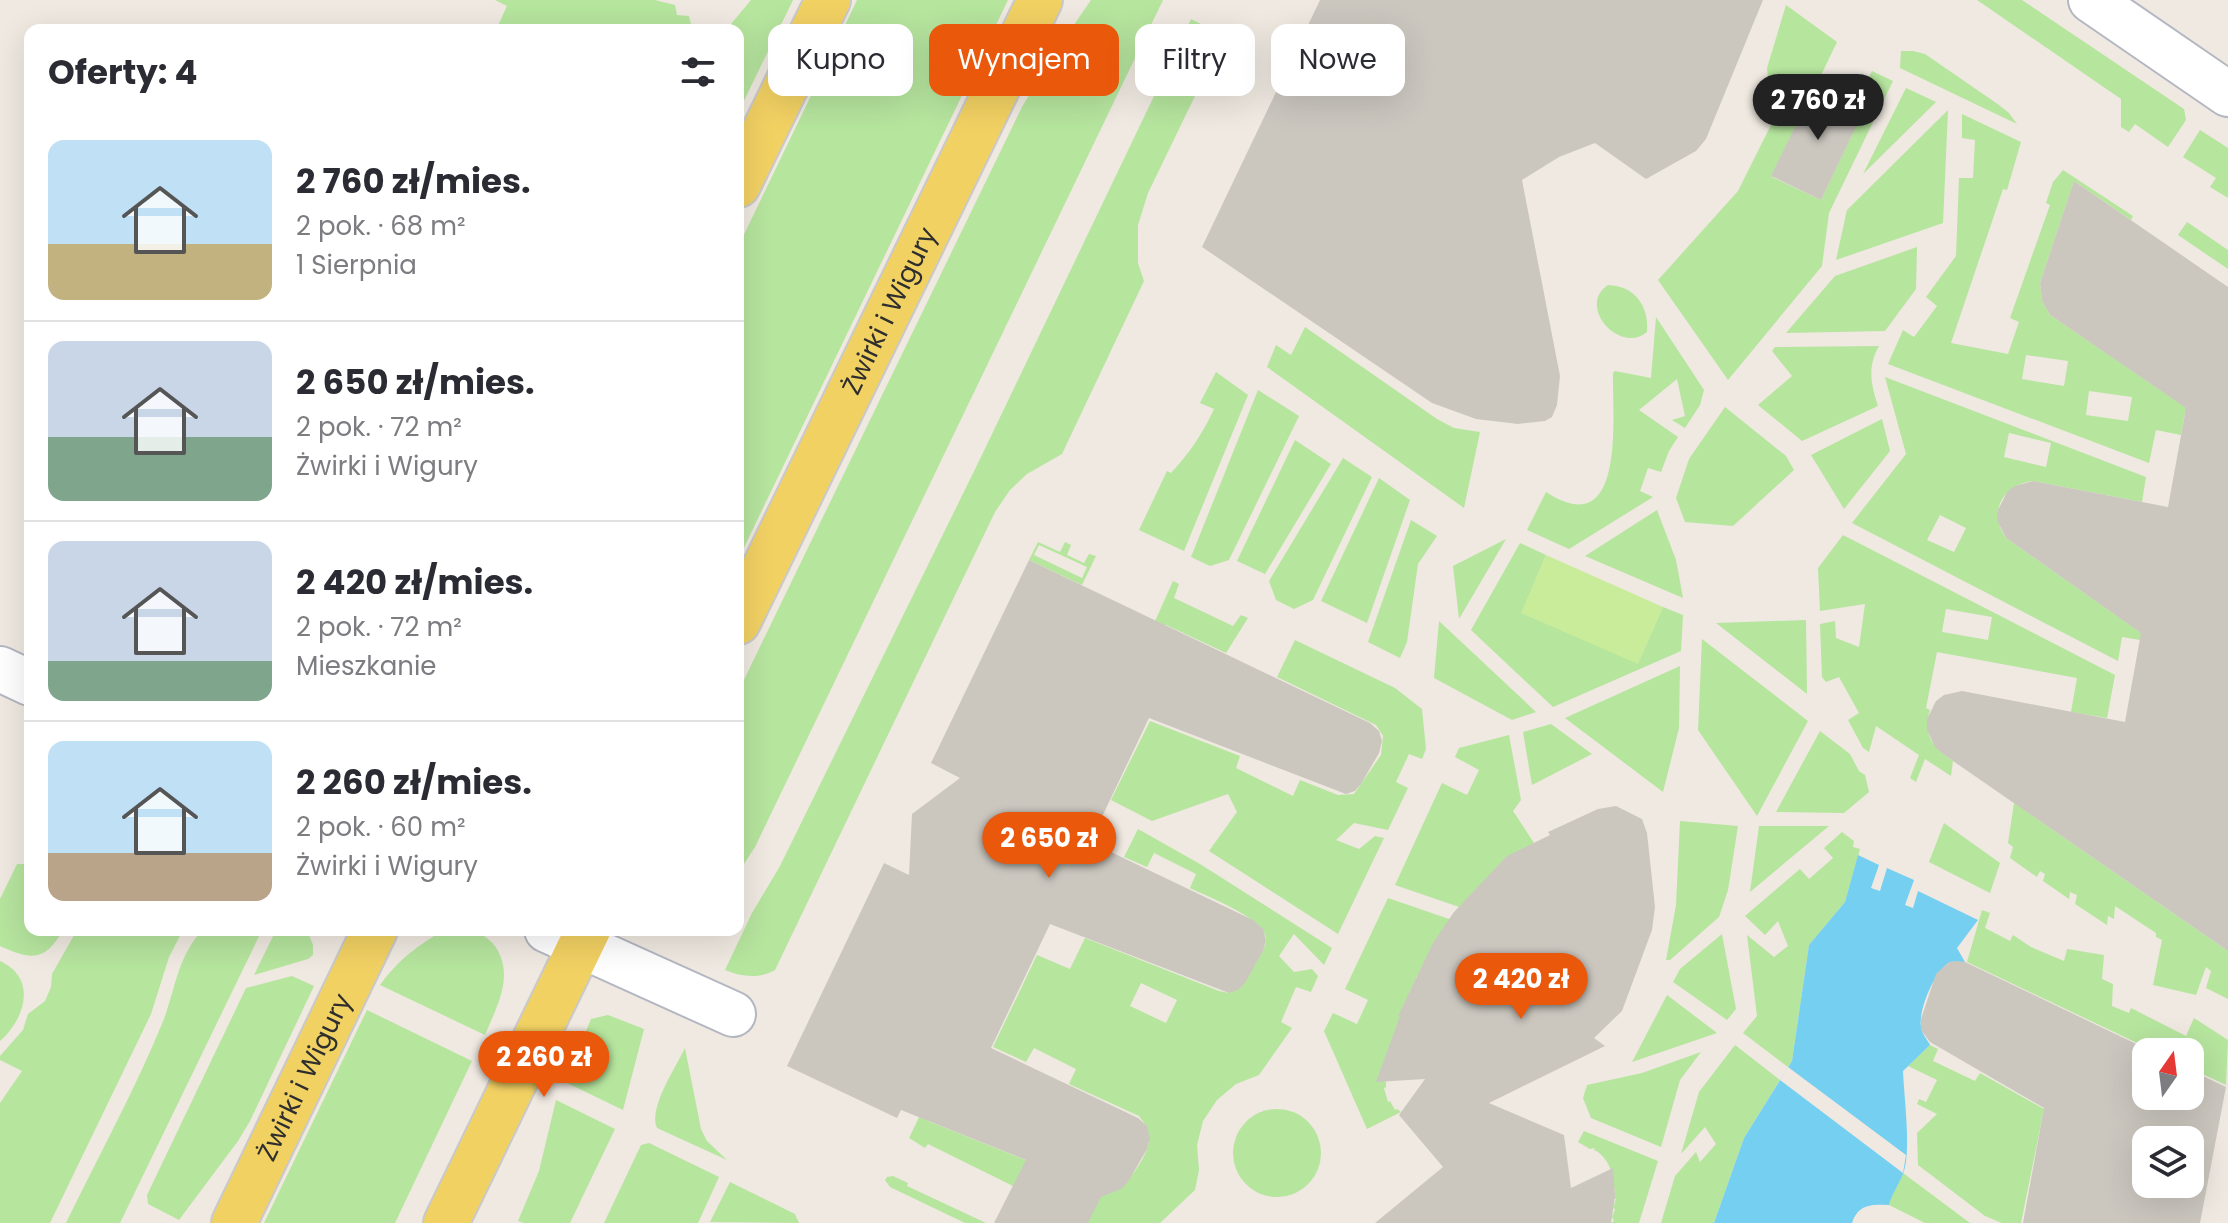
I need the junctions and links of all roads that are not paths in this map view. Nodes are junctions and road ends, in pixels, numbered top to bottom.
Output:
1 (828, 0) edge
2 (1040, 0) edge
3 (2091, 0) edge
4 (2228, 94) edge
5 (744, 173) edge
6 (744, 610) edge
7 (0, 669) edge
8 (24, 680) edge
9 (372, 936) edge
10 (572, 936) edge
11 (574, 936) edge
12 (733, 1014) dead end
13 (234, 1223) edge
14 (446, 1223) edge

1 - 5 main road
2 - 6 main road, Żwirki i Wigury
3 - 4 street
7 - 8 street
9 - 13 main road, Żwirki i Wigury
10 - 14 main road
11 - 12 street

